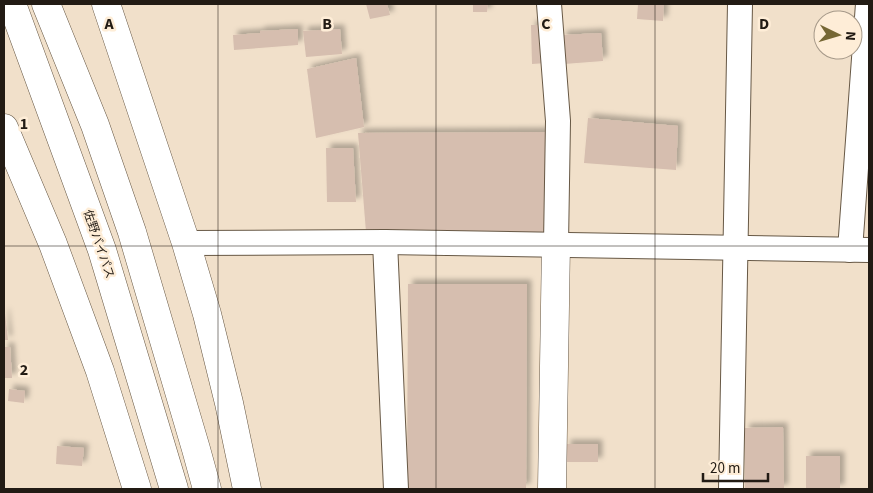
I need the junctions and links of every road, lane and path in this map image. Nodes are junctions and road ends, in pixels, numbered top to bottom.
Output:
1 (10, 4) edge
2 (46, 4) edge
3 (106, 4) edge
4 (549, 4) edge
5 (740, 4) edge
6 (868, 4) edge
7 (4, 8) edge
8 (4, 128) edge
9 (186, 242) junction
10 (385, 242) junction
11 (556, 244) junction
12 (735, 248) junction
13 (859, 250) edge
14 (137, 489) edge
15 (174, 489) edge
16 (207, 489) edge
17 (247, 489) edge
18 (396, 489) edge
19 (552, 489) edge
20 (731, 489) edge

1 - 7 main road
1 - 15 main road, 佐野バイパス
2 - 16 main road
3 - 9 main road
4 - 11 street
5 - 12 street
6 - 13 street
8 - 14 main road
9 - 10 street
9 - 17 main road
10 - 11 street
10 - 18 street
11 - 12 street
11 - 19 main road
12 - 13 street
12 - 20 street

